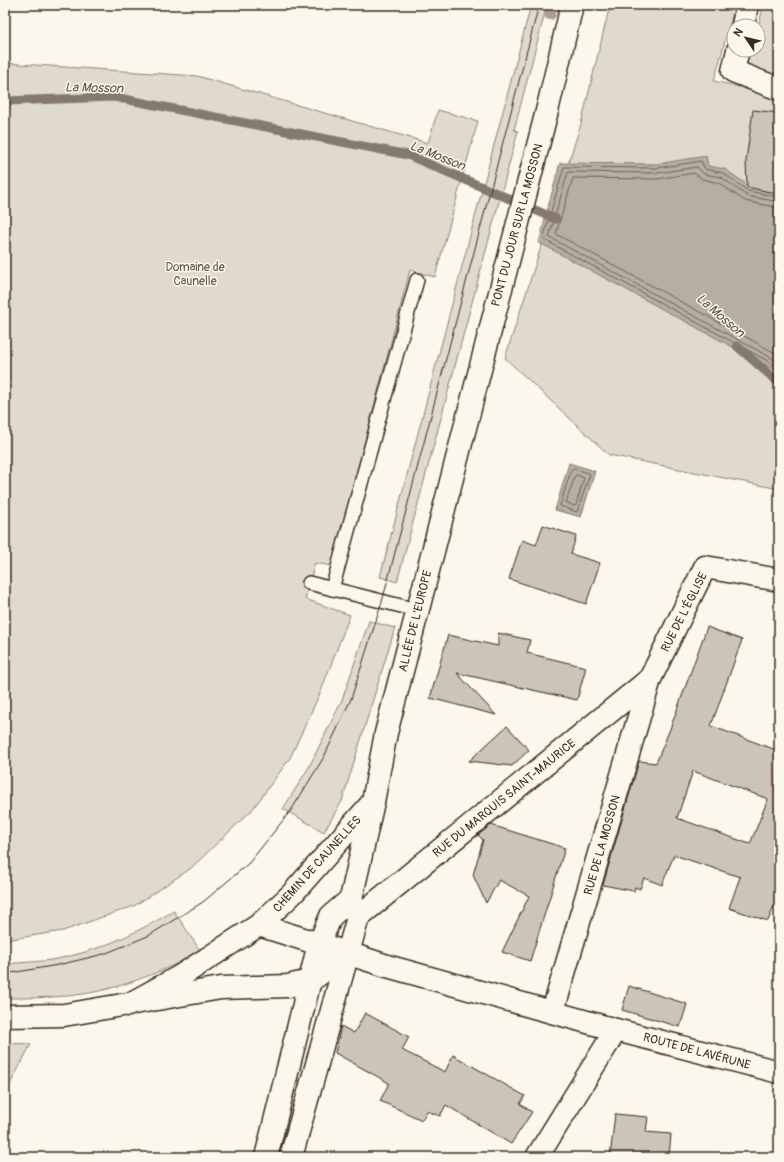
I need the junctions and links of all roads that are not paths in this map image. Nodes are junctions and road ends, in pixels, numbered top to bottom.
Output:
1 (572, 5) edge
2 (747, 5) edge
3 (745, 18) edge
4 (736, 58) edge
5 (779, 90) edge
6 (417, 280) dead end
7 (486, 344) joint
8 (779, 580) edge
9 (309, 583) dead end
10 (332, 589) junction
11 (417, 610) junction
12 (650, 679) junction
13 (373, 802) junction
14 (355, 908) junction
15 (259, 925) junction
16 (319, 944) junction
17 (350, 952) junction
18 (310, 981) junction
19 (128, 1005) junction
20 (553, 1011) junction
21 (5, 1016) edge
22 (616, 1030) junction
23 (779, 1072) edge
24 (266, 1157) edge
25 (291, 1157) edge
26 (536, 1157) edge

1 - 7 street, PONT DU JOUR SUR LA MOSSON
2 - 3 street
4 - 5 street
6 - 10 lane
7 - 11 street, ALLÉE DE L'EUROPE
8 - 12 street, RUE DE L'ÉGLISE
9 - 10 lane
10 - 11 lane
11 - 13 street, ALLÉE DE L'EUROPE
12 - 14 street, RUE DU MARQUIS SAINT-MAURICE
12 - 20 street, RUE DE LA MOSSON
13 - 14 street, ALLÉE DE L'EUROPE
13 - 15 street, CHEMIN DE CAUNELLES
14 - 16 street
14 - 17 street, ALLÉE DE L'EUROPE
15 - 16 street, CHEMIN DE CAUNELLES
15 - 19 street, CHEMIN DE CAUNELLES
16 - 17 street, CHEMIN DE CAUNELLES
16 - 18 street
17 - 18 street
17 - 20 street, CHEMIN DE CAUNELLES
17 - 25 street, ALLÉE DE L'EUROPE
18 - 19 street, CHEMIN DE CAUNELLES
18 - 24 street
19 - 21 street, CHEMIN DE CAUNELLES
20 - 22 street, ROUTE DE LAVÉRUNE
22 - 23 street, ROUTE DE LAVÉRUNE
22 - 26 street

